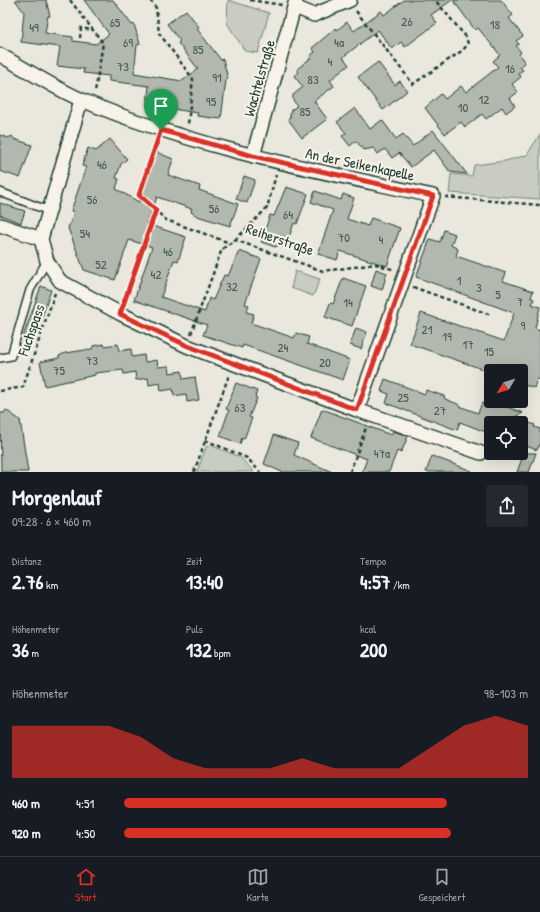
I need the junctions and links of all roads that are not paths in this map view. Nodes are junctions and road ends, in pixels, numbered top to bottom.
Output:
1 (349, 0) edge
2 (295, 4) edge
3 (0, 54) edge
4 (87, 102) junction
5 (253, 156) junction
6 (0, 192) edge
7 (49, 212) junction
8 (0, 225) edge
9 (41, 239) junction
10 (47, 260) junction
11 (0, 358) edge
12 (357, 410) junction
13 (481, 453) dead end

1 - 2 street
2 - 5 street, Wachtelstraße
3 - 4 street, An der Seikenkapelle
4 - 5 street, An der Seikenkapelle
4 - 7 street
5 - 12 street, An der Seikenkapelle
6 - 7 lane
7 - 9 street
8 - 9 street
9 - 10 street
10 - 11 lane
10 - 12 street
12 - 13 street

